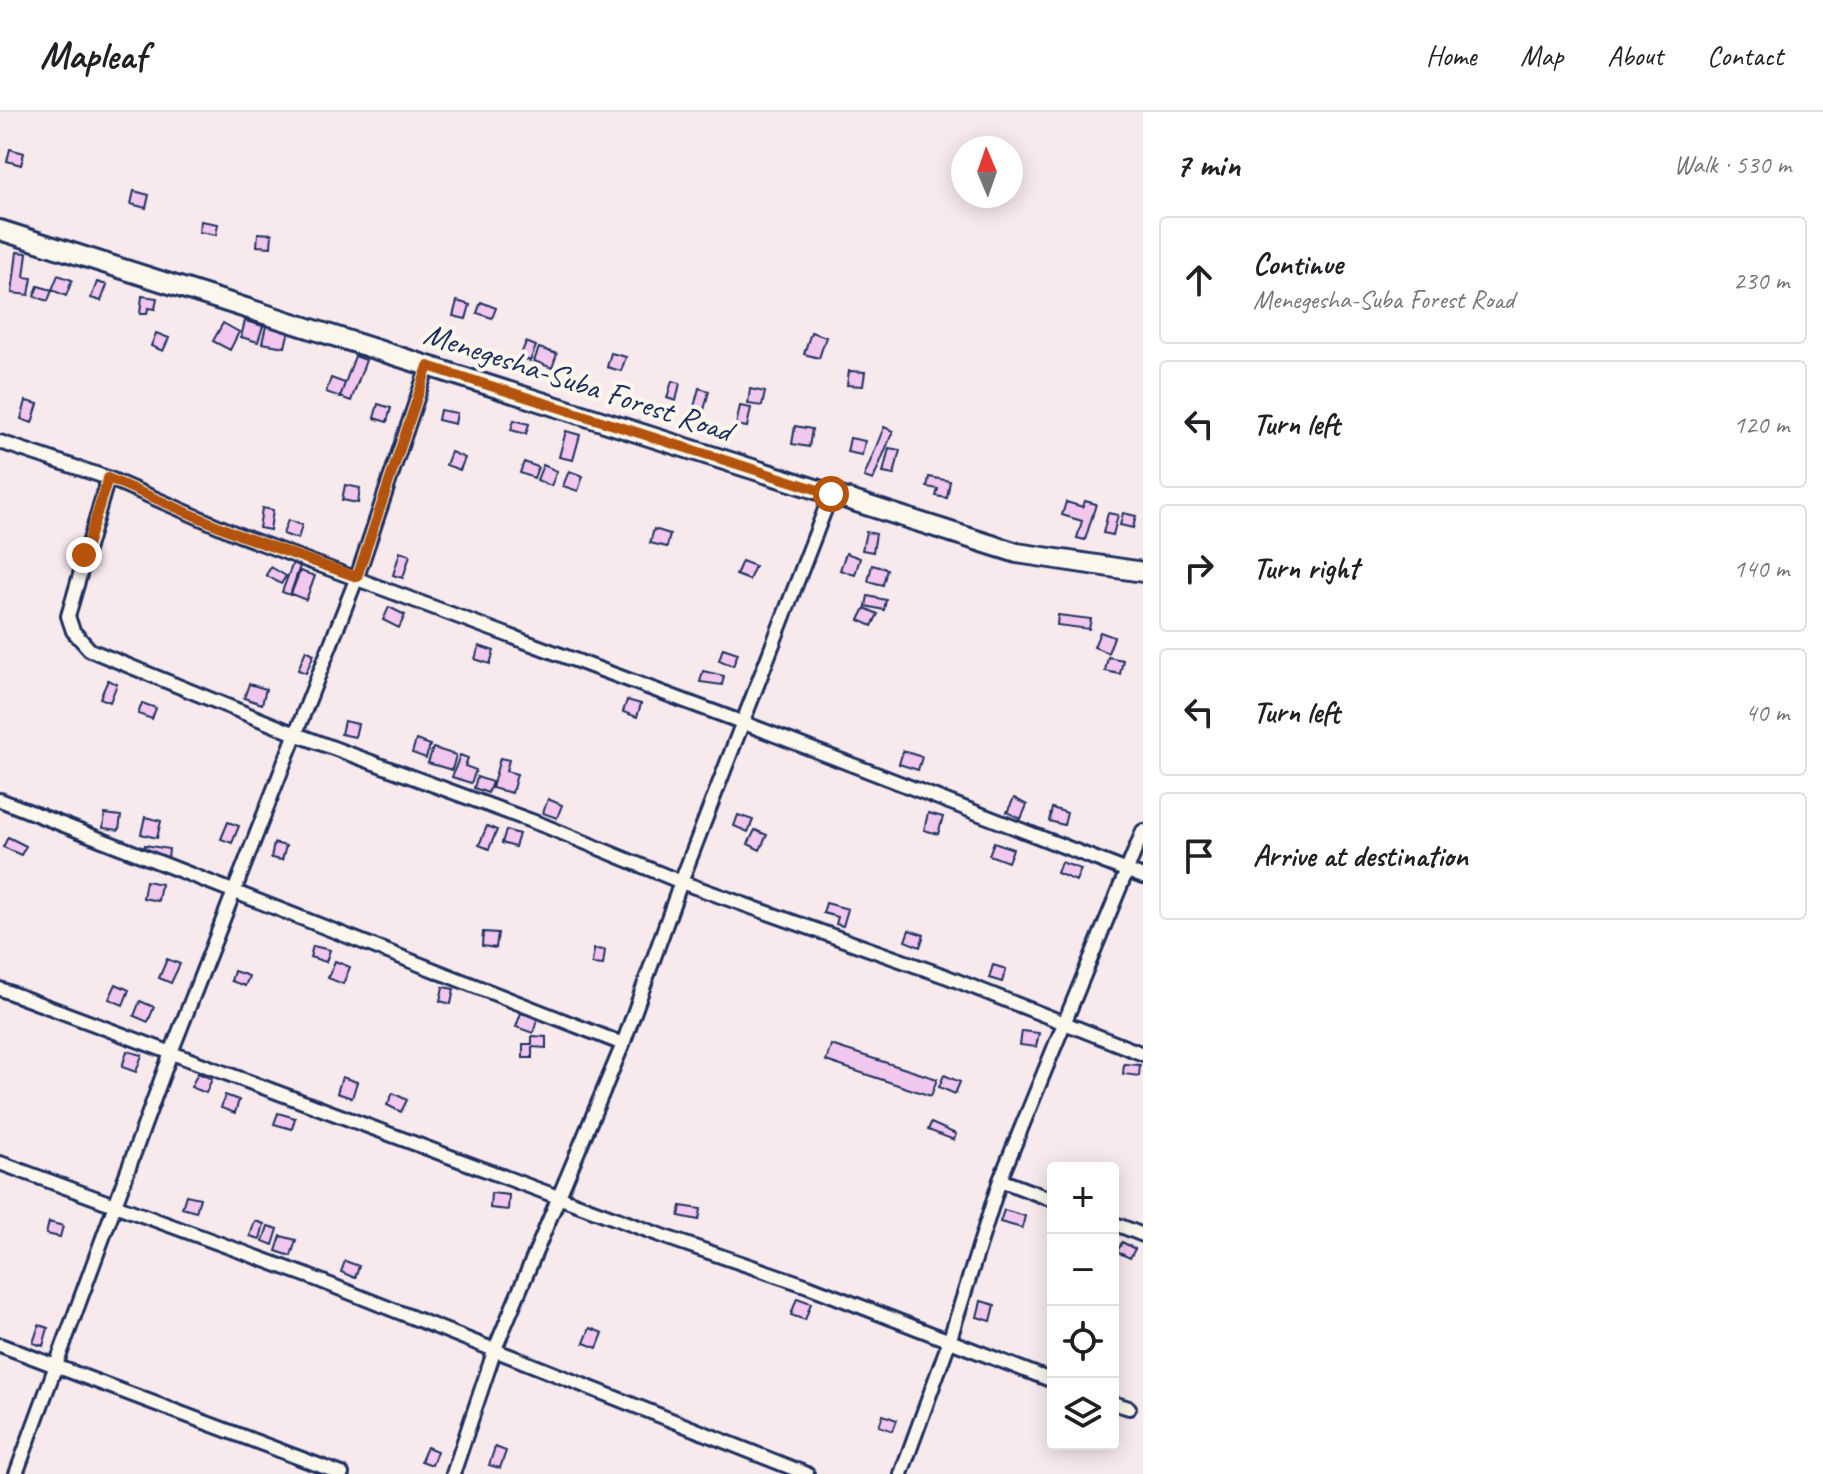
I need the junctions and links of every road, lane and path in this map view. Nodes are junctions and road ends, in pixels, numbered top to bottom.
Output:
1 (0, 230) edge
2 (428, 366) junction
3 (0, 442) edge
4 (108, 478) junction
5 (831, 494) junction
6 (1143, 572) edge
7 (357, 577) junction
8 (744, 723) junction
9 (298, 735) junction
10 (0, 800) edge
11 (1143, 831) edge
12 (1128, 871) junction
13 (1143, 877) edge
14 (681, 882) junction
15 (235, 894) junction
16 (0, 989) edge
17 (1063, 1025) junction
18 (623, 1044) junction
19 (172, 1050) junction
20 (1143, 1054) edge
21 (0, 1163) edge
22 (1000, 1180) junction
23 (561, 1197) junction
24 (1047, 1198) edge
25 (117, 1205) junction
26 (1119, 1225) edge
27 (1143, 1235) edge
28 (949, 1342) junction
29 (0, 1345) edge
30 (495, 1349) junction
31 (56, 1365) junction
32 (1047, 1379) edge
33 (1119, 1405) edge
34 (1129, 1408) dead end
35 (16, 1474) edge
36 (342, 1474) edge
37 (453, 1474) edge
38 (807, 1474) edge
39 (901, 1474) edge

1 - 2 street, Menegesha-Suba Forest Road
2 - 5 street, Menegesha-Suba Forest Road
2 - 7 street
3 - 4 street
4 - 7 street
4 - 9 street
5 - 6 street, Menegesha-Suba Forest Road
5 - 8 street
7 - 8 street
7 - 9 street
8 - 12 street
8 - 14 street
9 - 14 street
9 - 15 street
10 - 15 street
11 - 12 street
12 - 13 street
12 - 17 street
14 - 17 street
14 - 18 street
15 - 18 street
15 - 19 street
16 - 19 street
17 - 20 street
17 - 22 street
18 - 23 street
19 - 23 street
19 - 25 street
21 - 25 street
22 - 24 street
22 - 28 street
23 - 28 street
23 - 30 street
25 - 30 street
25 - 31 street
26 - 27 street
28 - 32 street
28 - 39 street
29 - 31 street
30 - 37 street
30 - 38 street
31 - 35 street
31 - 36 street
33 - 34 street

